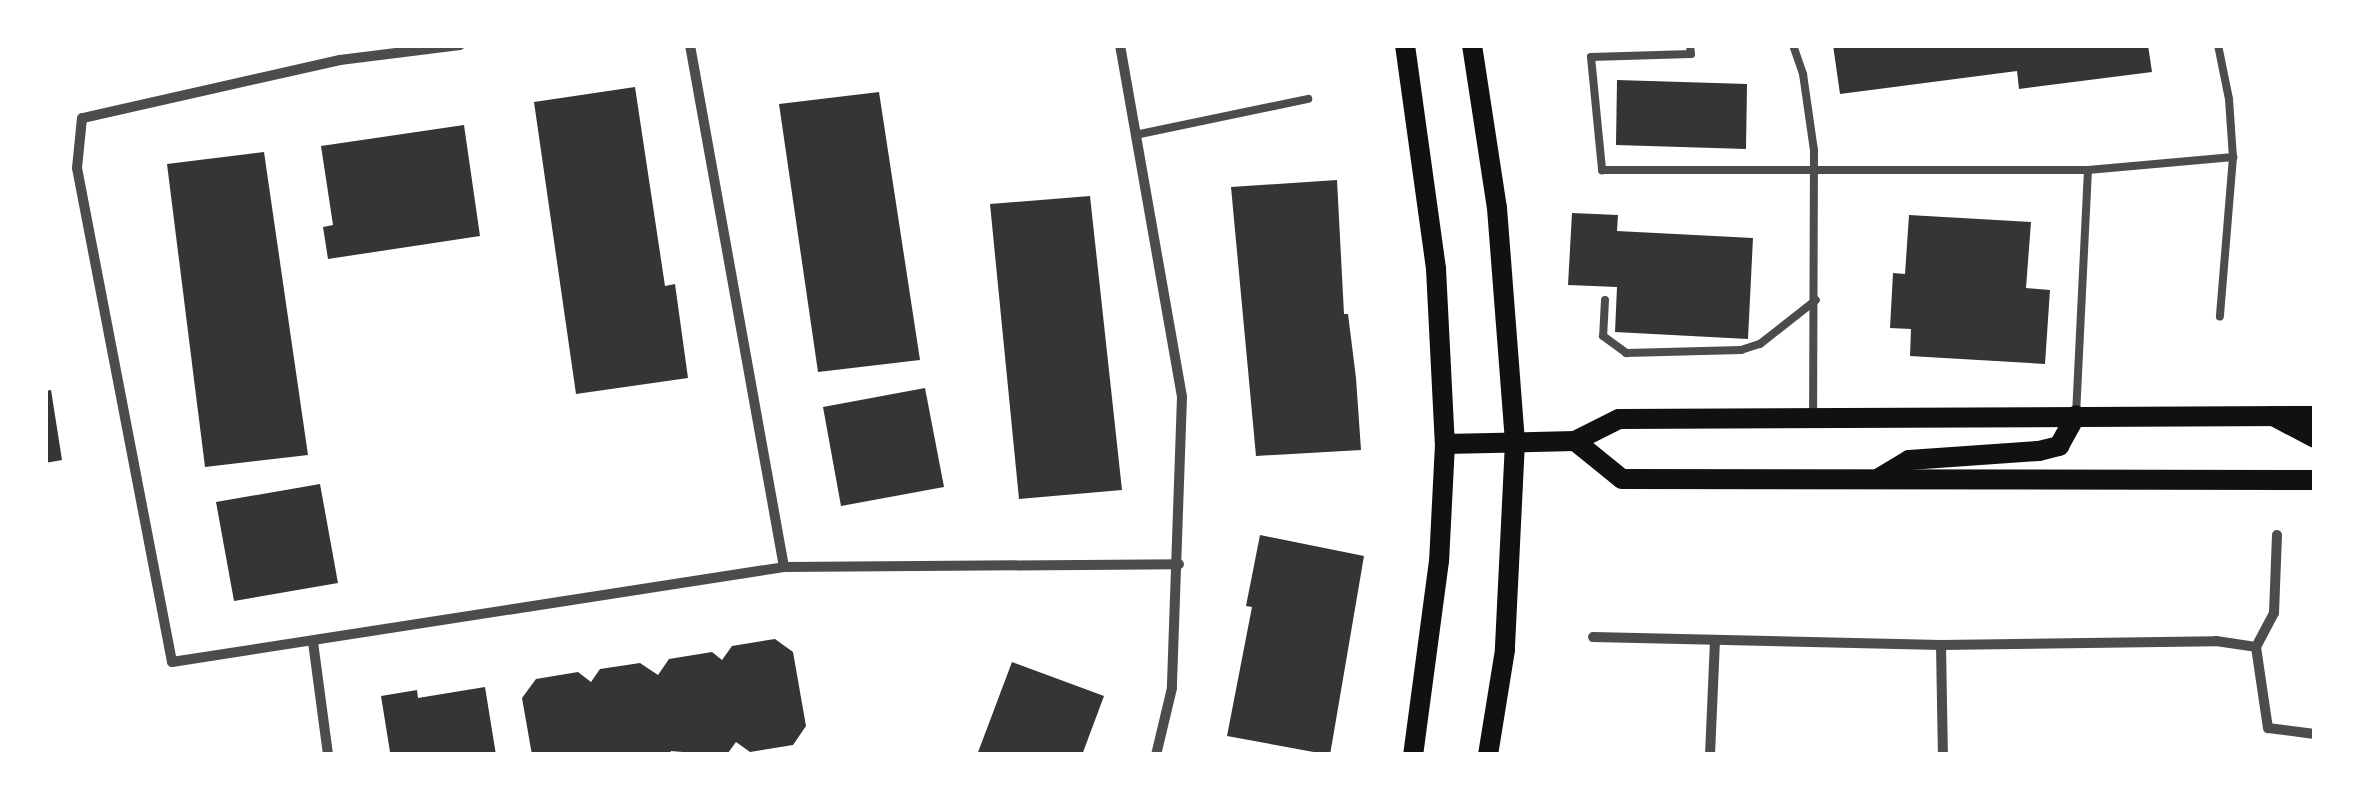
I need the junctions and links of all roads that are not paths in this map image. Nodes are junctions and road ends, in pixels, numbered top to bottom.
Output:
1 (338, 45) edge
2 (460, 45) edge
3 (690, 45) edge
4 (1120, 45) edge
5 (1405, 45) edge
6 (1472, 45) edge
7 (1690, 45) edge
8 (1793, 45) edge
9 (2218, 45) edge
10 (402, 48) edge
11 (340, 60) junction
12 (1308, 99) dead end
13 (1136, 135) junction
14 (2233, 157) junction
15 (1814, 168) junction
16 (2088, 170) junction
17 (1605, 300) dead end
18 (1816, 300) junction
19 (2220, 316) dead end
20 (2076, 415) junction
21 (2272, 415) junction
22 (2315, 416) edge
23 (1814, 417) junction
24 (2315, 438) edge
25 (1576, 441) junction
26 (1515, 442) junction
27 (1445, 444) junction
28 (1879, 478) junction
29 (2315, 480) edge
30 (2277, 536) dead end
31 (1179, 564) junction
32 (784, 568) junction
33 (1593, 637) dead end
34 (313, 642) junction
35 (1715, 642) junction
36 (1941, 646) junction
37 (2256, 647) junction
38 (2315, 734) edge
39 (328, 755) edge
40 (1156, 755) edge
41 (1413, 755) edge
42 (1488, 755) edge
43 (1710, 755) edge
44 (1943, 755) edge

1 - 11 street
2 - 10 street
3 - 32 street
4 - 13 street
5 - 27 main road
6 - 26 main road
7 - 15 lane
8 - 15 lane
9 - 14 lane
10 - 11 street
11 - 34 street
12 - 13 lane
13 - 31 street
14 - 16 lane
14 - 19 lane
15 - 16 lane
15 - 18 lane
16 - 20 lane
17 - 18 lane
18 - 23 lane
20 - 21 main road
20 - 23 main road
20 - 28 main road
21 - 22 main road
21 - 24 main road
23 - 25 main road
25 - 26 main road
25 - 28 main road
26 - 27 main road
26 - 42 main road
27 - 41 main road
28 - 29 main road
30 - 37 street
31 - 32 street
31 - 40 street
32 - 34 street
33 - 35 street
34 - 39 street
35 - 36 street
35 - 43 street
36 - 37 street
36 - 44 street
37 - 38 street

